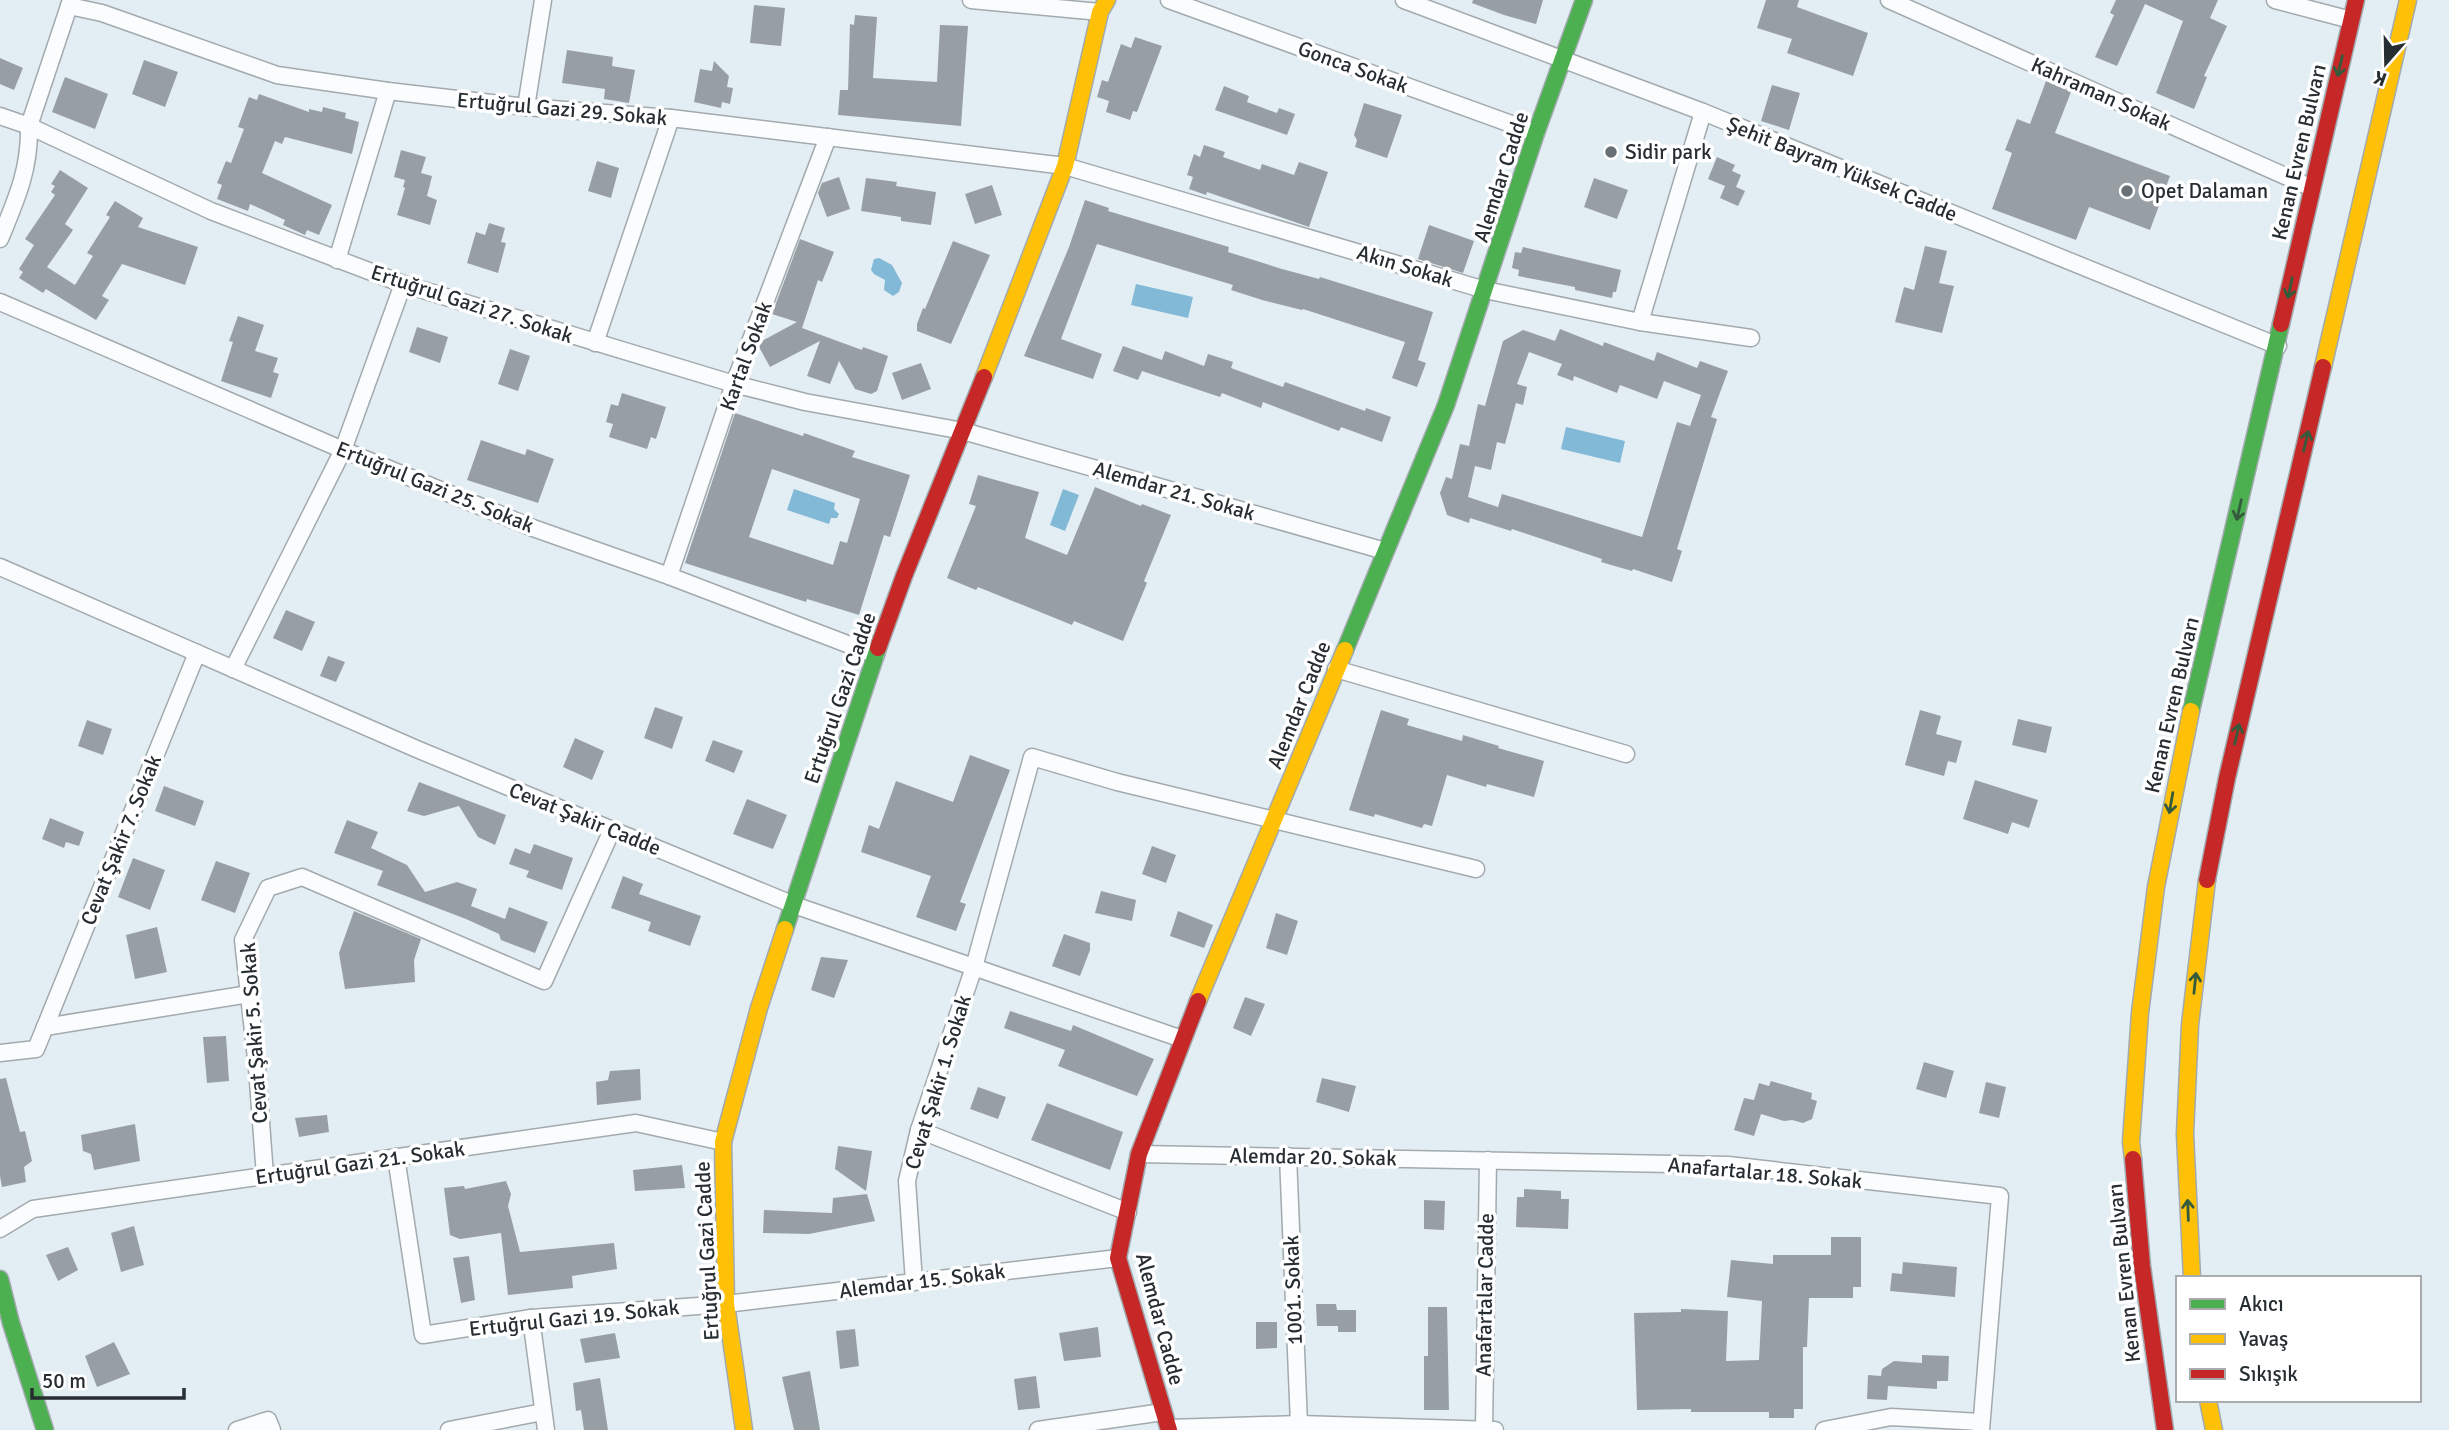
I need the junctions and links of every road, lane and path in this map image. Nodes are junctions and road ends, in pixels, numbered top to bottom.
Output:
1 (542, 0) edge
2 (971, 0) edge
3 (1169, 0) edge
4 (1404, 0) edge
5 (1584, 0) edge
6 (1889, 0) edge
7 (2275, 0) edge
8 (2356, 0) edge
9 (2408, 0) edge
10 (70, 3) edge
11 (1103, 6) edge
12 (2351, 20) junction
13 (1564, 60) junction
14 (388, 91) junction
15 (526, 107) junction
16 (1703, 113) junction
17 (0, 116) edge
18 (671, 118) junction
19 (29, 126) junction
20 (1536, 133) junction
21 (828, 137) junction
22 (1065, 166) junction
23 (2312, 188) junction
24 (0, 239) edge
25 (337, 260) junction
26 (403, 284) junction
27 (1485, 290) junction
28 (0, 302) edge
29 (1640, 322) junction
30 (1751, 338) dead end
31 (595, 344) junction
32 (2278, 346) junction
33 (734, 384) junction
34 (963, 431) junction
35 (343, 450) junction
36 (1385, 551) junction
37 (0, 567) edge
38 (669, 576) junction
39 (197, 653) junction
40 (876, 655) junction
41 (233, 669) junction
42 (1336, 669) junction
43 (1626, 754) dead end
44 (1276, 819) junction
45 (612, 830) junction
46 (1476, 869) dead end
47 (794, 905) junction
48 (974, 967) junction
49 (249, 994) junction
50 (46, 1027) junction
51 (1182, 1039) junction
52 (0, 1053) edge
53 (919, 1130) junction
54 (723, 1142) junction
55 (1139, 1154) junction
56 (1288, 1156) junction
57 (396, 1157) junction
58 (1488, 1160) junction
59 (265, 1176) junction
60 (1128, 1212) junction
61 (0, 1229) edge
62 (1118, 1258) junction
63 (2192, 1276) edge
64 (0, 1279) edge
65 (914, 1282) junction
66 (726, 1304) junction
67 (531, 1318) junction
68 (6, 1325) edge
69 (2208, 1402) edge
70 (543, 1412) junction
71 (1163, 1412) junction
72 (1299, 1423) junction
73 (270, 1425) edge
74 (1981, 1426) edge
75 (1169, 1429) edge
76 (45, 1430) edge
77 (237, 1430) edge
78 (449, 1430) edge
79 (545, 1430) edge
80 (744, 1430) edge
81 (1038, 1430) edge
82 (1484, 1430) edge
83 (1495, 1430) edge
84 (1824, 1430) edge
85 (2165, 1430) edge
86 (2214, 1430) edge

1 - 15 street
2 - 11 street
3 - 20 street, Gonca Sokak
4 - 13 street, Şehit Bayram Yüksek Cadde
5 - 13 street, Alemdar Cadde
6 - 23 street, Kahraman Sokak
7 - 12 street
8 - 12 street, Kenan Evren Bulvarı
63 -> 9 street
10 - 14 street, Ertuğrul Gazi 29. Sokak
10 - 19 street
11 - 22 street, Ertuğrul Gazi Cadde
12 -> 23 street, Kenan Evren Bulvarı
13 - 16 street, Şehit Bayram Yüksek Cadde
13 - 20 street, Alemdar Cadde
14 - 15 street, Ertuğrul Gazi 29. Sokak
14 - 25 street
15 - 18 street, Ertuğrul Gazi 29. Sokak
16 - 29 street
16 - 32 street, Şehit Bayram Yüksek Cadde
17 - 19 street, Ertuğrul Gazi 27. Sokak
18 - 21 street, Ertuğrul Gazi 29. Sokak
18 - 31 street
19 - 24 street
19 - 25 street, Ertuğrul Gazi 27. Sokak
20 - 27 street, Alemdar Cadde
21 - 22 street, Ertuğrul Gazi 29. Sokak
21 - 33 street, Kartal Sokak
22 - 27 street, Akın Sokak
22 - 34 street, Ertuğrul Gazi Cadde
23 -> 32 street, Kenan Evren Bulvarı
25 - 26 street, Ertuğrul Gazi 27. Sokak
26 - 31 street, Ertuğrul Gazi 27. Sokak
26 - 35 street
27 - 29 street, Akın Sokak
27 - 36 street, Alemdar Cadde
28 - 35 street, Ertuğrul Gazi 25. Sokak
29 - 30 street, Akın Sokak
31 - 33 street, Ertuğrul Gazi 27. Sokak
32 -> 85 street, Kenan Evren Bulvarı
33 - 34 street, Ertuğrul Gazi 27. Sokak
33 - 38 street, Kartal Sokak
34 - 36 street, Alemdar 21. Sokak
34 - 40 street, Ertuğrul Gazi Cadde
35 - 38 street, Ertuğrul Gazi 25. Sokak
35 - 41 street
36 - 42 street, Alemdar Cadde
37 - 39 street, Cevat Şakir Cadde
38 - 40 street, Ertuğrul Gazi 25. Sokak
39 - 41 street, Cevat Şakir Cadde
39 - 50 street, Cevat Şakir 7. Sokak
40 - 47 street, Ertuğrul Gazi Cadde
41 - 45 street, Cevat Şakir Cadde
42 - 43 street
42 - 44 street, Alemdar Cadde
44 - 46 street
44 - 48 street, Cevat Şakir 1. Sokak
44 - 51 street, Alemdar Cadde
45 - 47 street, Cevat Şakir Cadde
45 - 49 street, Cevat Şakir 5. Sokak
47 - 48 street, Cevat Şakir Cadde
47 - 54 street, Ertuğrul Gazi Cadde
48 - 51 street, Cevat Şakir Cadde
48 - 53 street, Cevat Şakir 1. Sokak
49 - 50 street
49 - 59 street, Cevat Şakir 5. Sokak
50 - 52 street, Cevat Şakir 7. Sokak
51 - 55 street, Alemdar Cadde
53 - 60 street
53 - 65 street, Cevat Şakir 1. Sokak
54 - 57 street, Ertuğrul Gazi 21. Sokak
54 - 66 street, Ertuğrul Gazi Cadde
55 - 56 street, Alemdar 20. Sokak
55 - 60 street, Alemdar Cadde
56 - 58 street, Alemdar 20. Sokak
56 - 72 street, 1001. Sokak
57 - 59 street, Ertuğrul Gazi 21. Sokak
57 - 67 street, Ertuğrul Gazi 19. Sokak
58 - 74 street, Anafartalar 18. Sokak
58 - 82 street, Anafartalar Cadde
59 - 61 street, Ertuğrul Gazi 21. Sokak
60 - 62 street, Alemdar Cadde
62 - 65 street, Alemdar 15. Sokak
62 - 71 street, Alemdar Cadde
64 - 68 street
65 - 66 street, Alemdar 15. Sokak
66 - 67 street, Ertuğrul Gazi 19. Sokak
66 - 80 street, Ertuğrul Gazi Cadde
67 - 70 street
68 - 76 street
69 - 86 street
70 - 78 street
70 - 79 street
71 - 75 street, Alemdar Cadde
71 - 81 street
72 - 75 street
72 - 82 street
73 - 77 street
74 - 84 street
82 - 83 street

